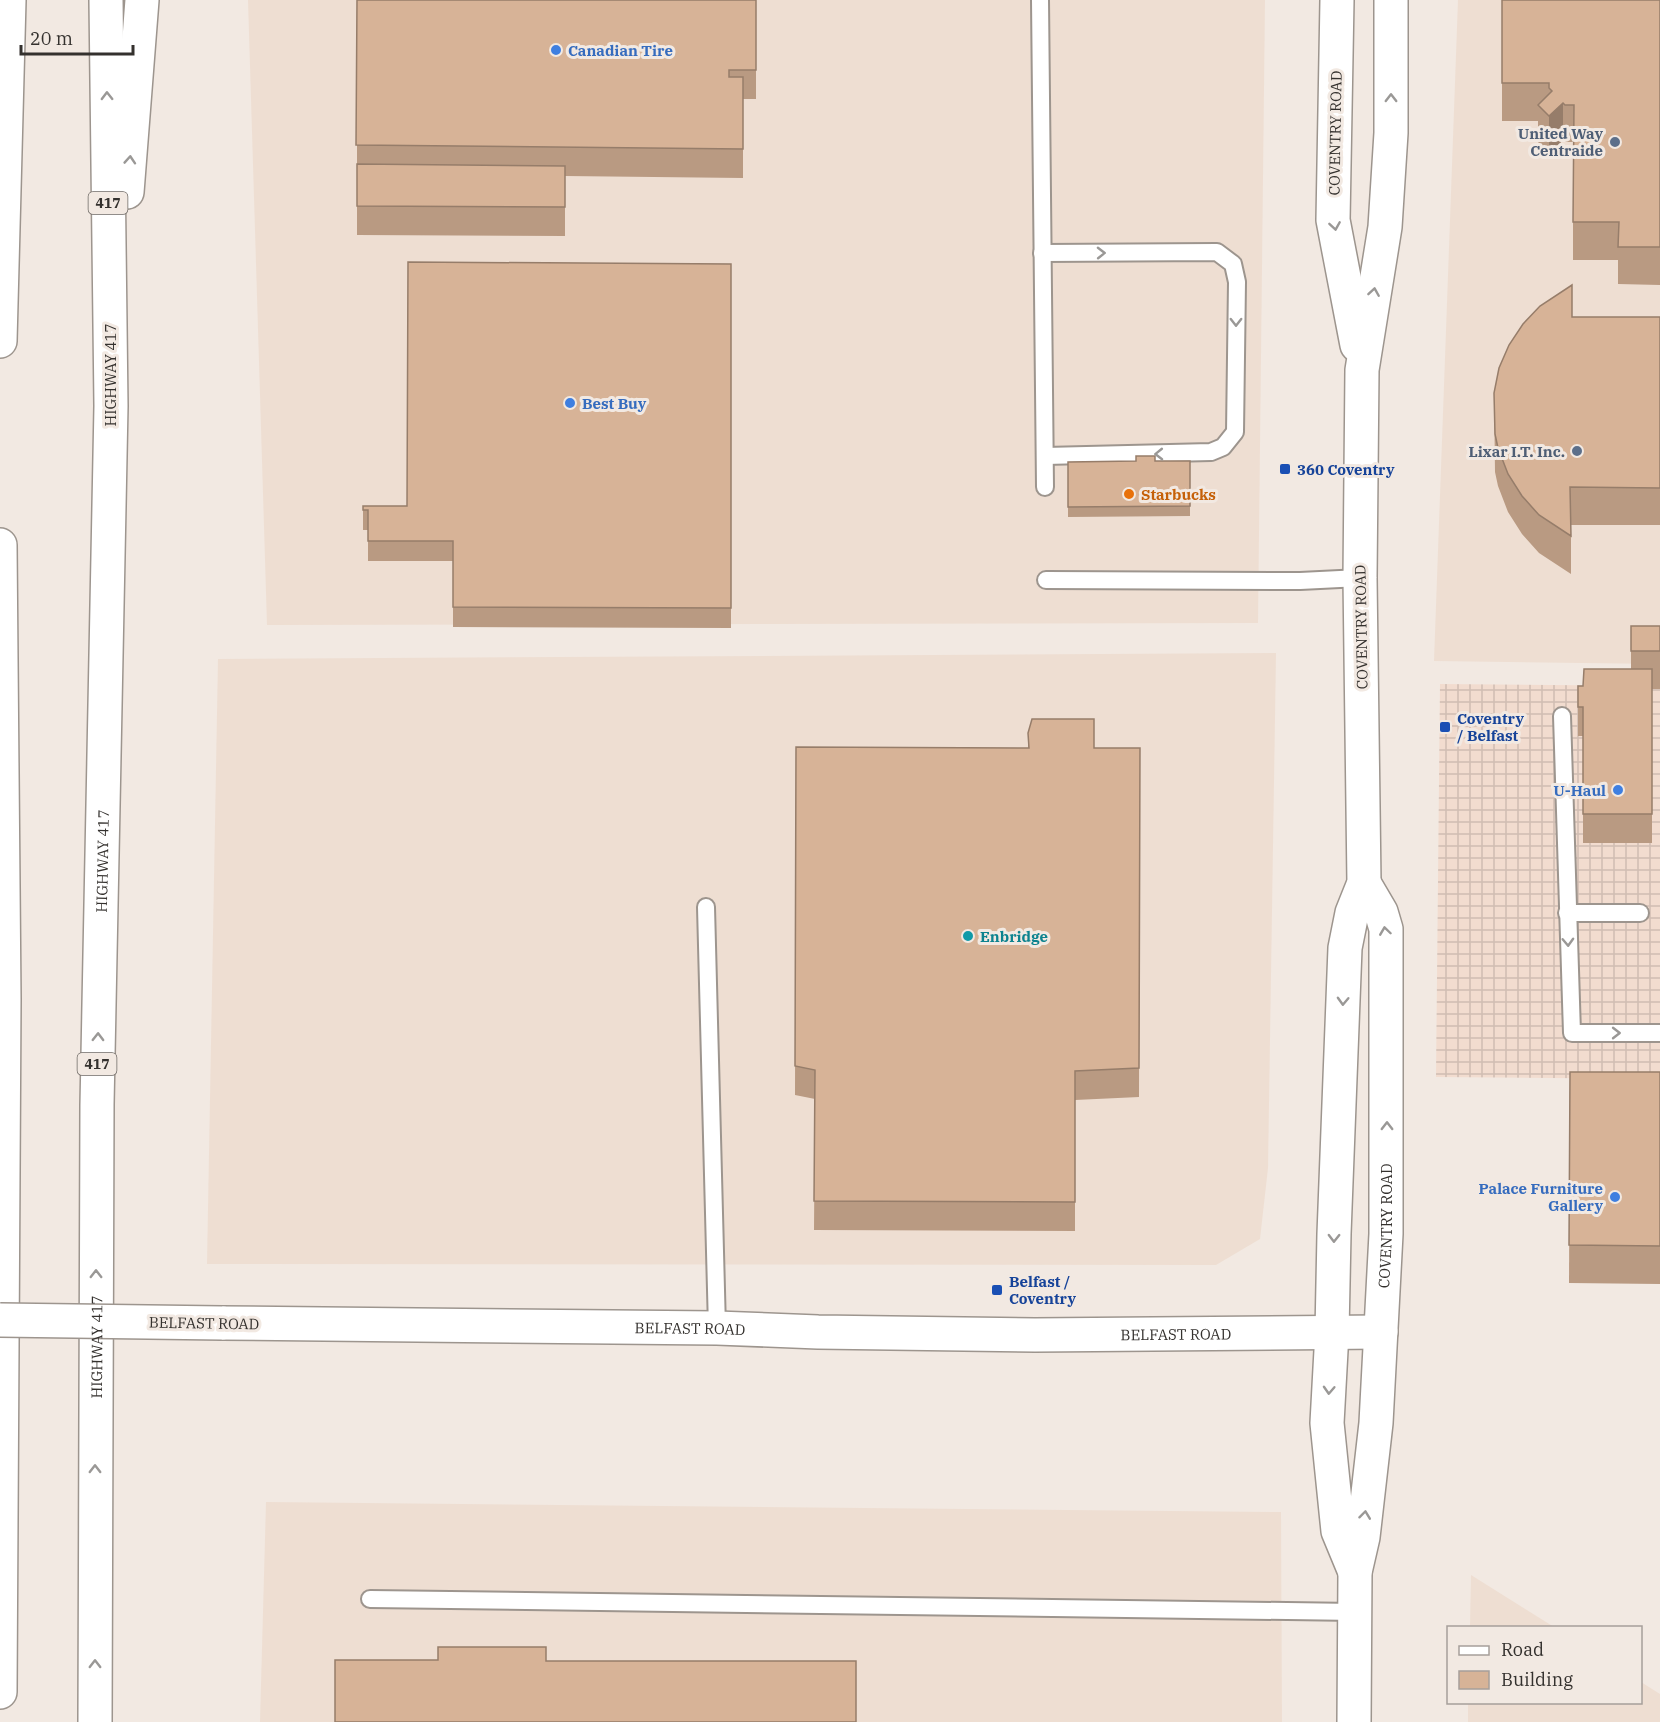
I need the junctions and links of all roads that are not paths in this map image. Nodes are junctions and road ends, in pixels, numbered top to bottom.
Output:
1 (9, 0) edge
2 (106, 0) edge
3 (142, 0) edge
4 (1040, 0) edge
5 (1337, 0) edge
6 (1391, 0) edge
7 (1042, 253) junction
8 (0, 341) edge
9 (1362, 370) junction
10 (111, 406) junction
11 (1045, 456) junction
12 (1045, 487) dead end
13 (0, 545) edge
14 (1360, 578) junction
15 (1046, 580) dead end
16 (1562, 716) dead end
17 (1364, 883) junction
18 (706, 907) dead end
19 (1567, 913) junction
20 (1640, 913) dead end
21 (1660, 1034) edge
22 (0, 1320) edge
23 (717, 1328) junction
24 (1332, 1332) junction
25 (1381, 1332) junction
26 (1355, 1572) junction
27 (370, 1599) dead end
28 (1356, 1612) junction
29 (0, 1692) edge
30 (95, 1722) edge
31 (1354, 1722) edge

1 - 8 main road
10 -> 2 main road, HIGHWAY 417 / 417
10 -> 3 main road
4 - 7 lane
5 -> 9 main road, COVENTRY ROAD
9 -> 6 main road, COVENTRY ROAD
7 - 11 lane
7 -> 11 lane
9 - 14 main road, COVENTRY ROAD
30 -> 10 main road, HIGHWAY 417 / 417
11 - 12 lane
13 - 29 main road
14 - 15 lane
14 - 17 main road, COVENTRY ROAD
16 - 19 lane
17 -> 24 main road, COVENTRY ROAD
25 -> 17 main road, COVENTRY ROAD
18 - 23 lane
19 - 20 lane
19 -> 21 lane
22 - 23 main road, BELFAST ROAD, bridge
23 - 24 main road, BELFAST ROAD
24 - 25 main road, BELFAST ROAD
24 -> 26 main road, COVENTRY ROAD
26 -> 25 main road, COVENTRY ROAD
26 - 28 main road, COVENTRY ROAD
27 - 28 lane
28 - 31 main road, COVENTRY ROAD

